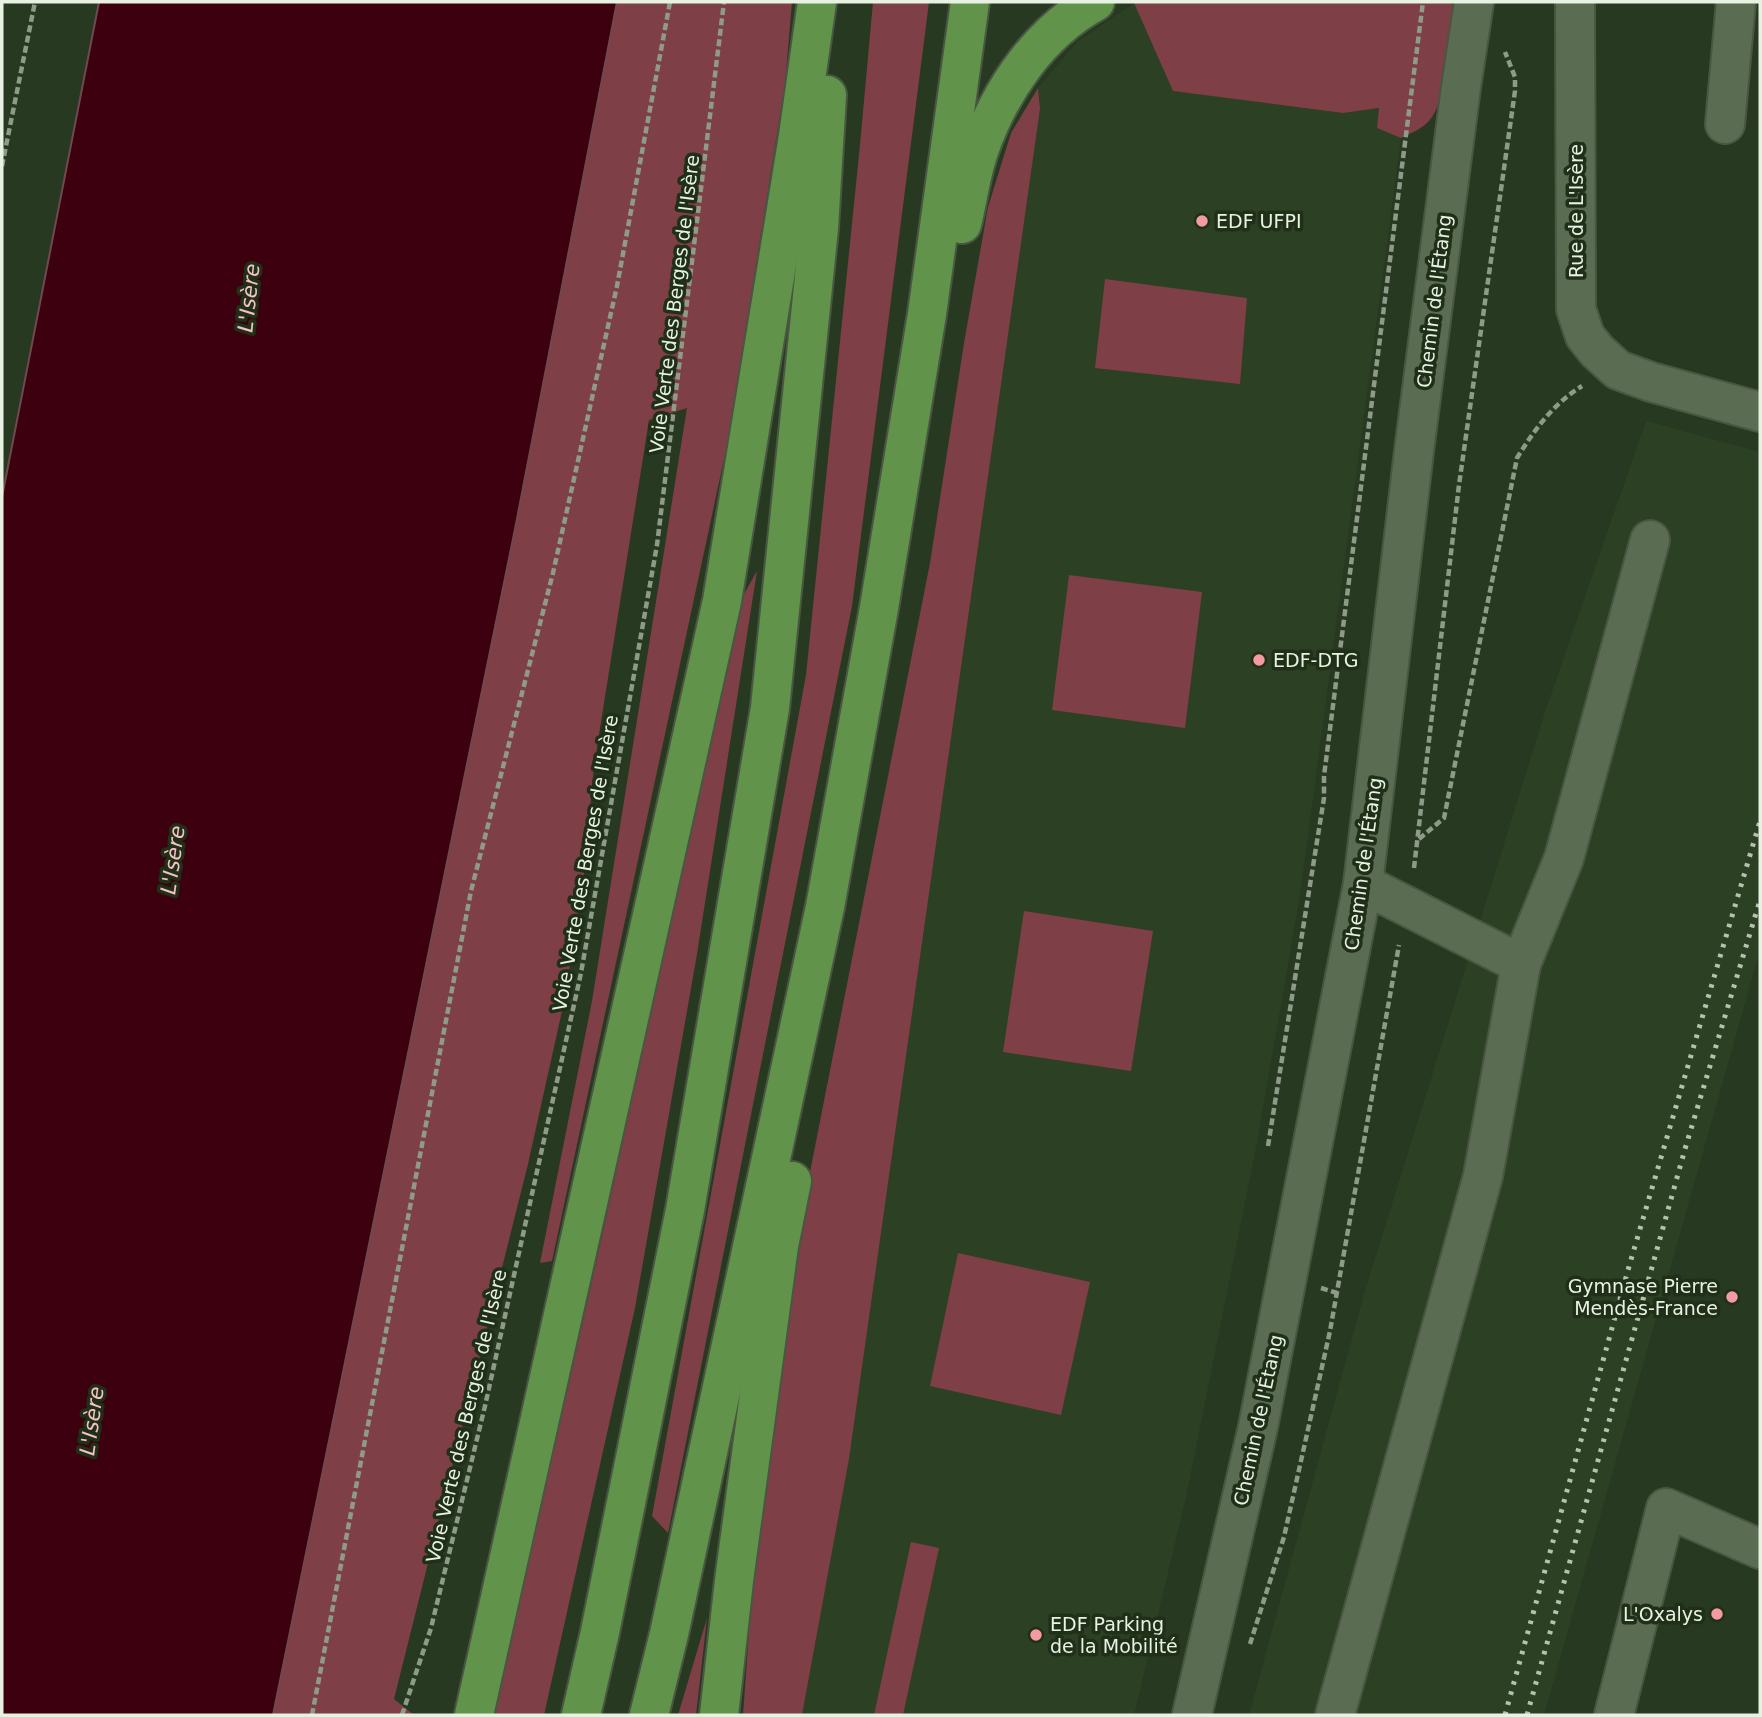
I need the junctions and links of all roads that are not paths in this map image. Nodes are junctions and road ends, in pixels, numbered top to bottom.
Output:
1 (817, 2) edge
2 (833, 2) edge
3 (970, 2) edge
4 (1095, 2) edge
5 (1474, 2) edge
6 (1575, 2) edge
7 (1736, 2) edge
8 (1725, 124) dead end
9 (927, 313) junction
10 (1760, 412) edge
11 (1650, 540) dead end
12 (879, 608) junction
13 (1363, 884) junction
14 (1521, 964) junction
15 (1760, 1549) edge
16 (474, 1715) edge
17 (581, 1715) edge
18 (649, 1715) edge
19 (719, 1715) edge
20 (1192, 1715) edge
21 (1335, 1715) edge
22 (1614, 1715) edge

1 - 16 highway
2 - 17 highway
3 - 9 highway
4 - 9 highway
5 - 13 street, Chemin de l'Étang
6 - 10 street, Rue de L'Isère
7 - 8 street
9 - 12 highway
11 - 14 street
12 - 18 highway
12 - 19 highway
13 - 14 street
13 - 20 street, Chemin de l'Étang
14 - 21 street
15 - 22 street

